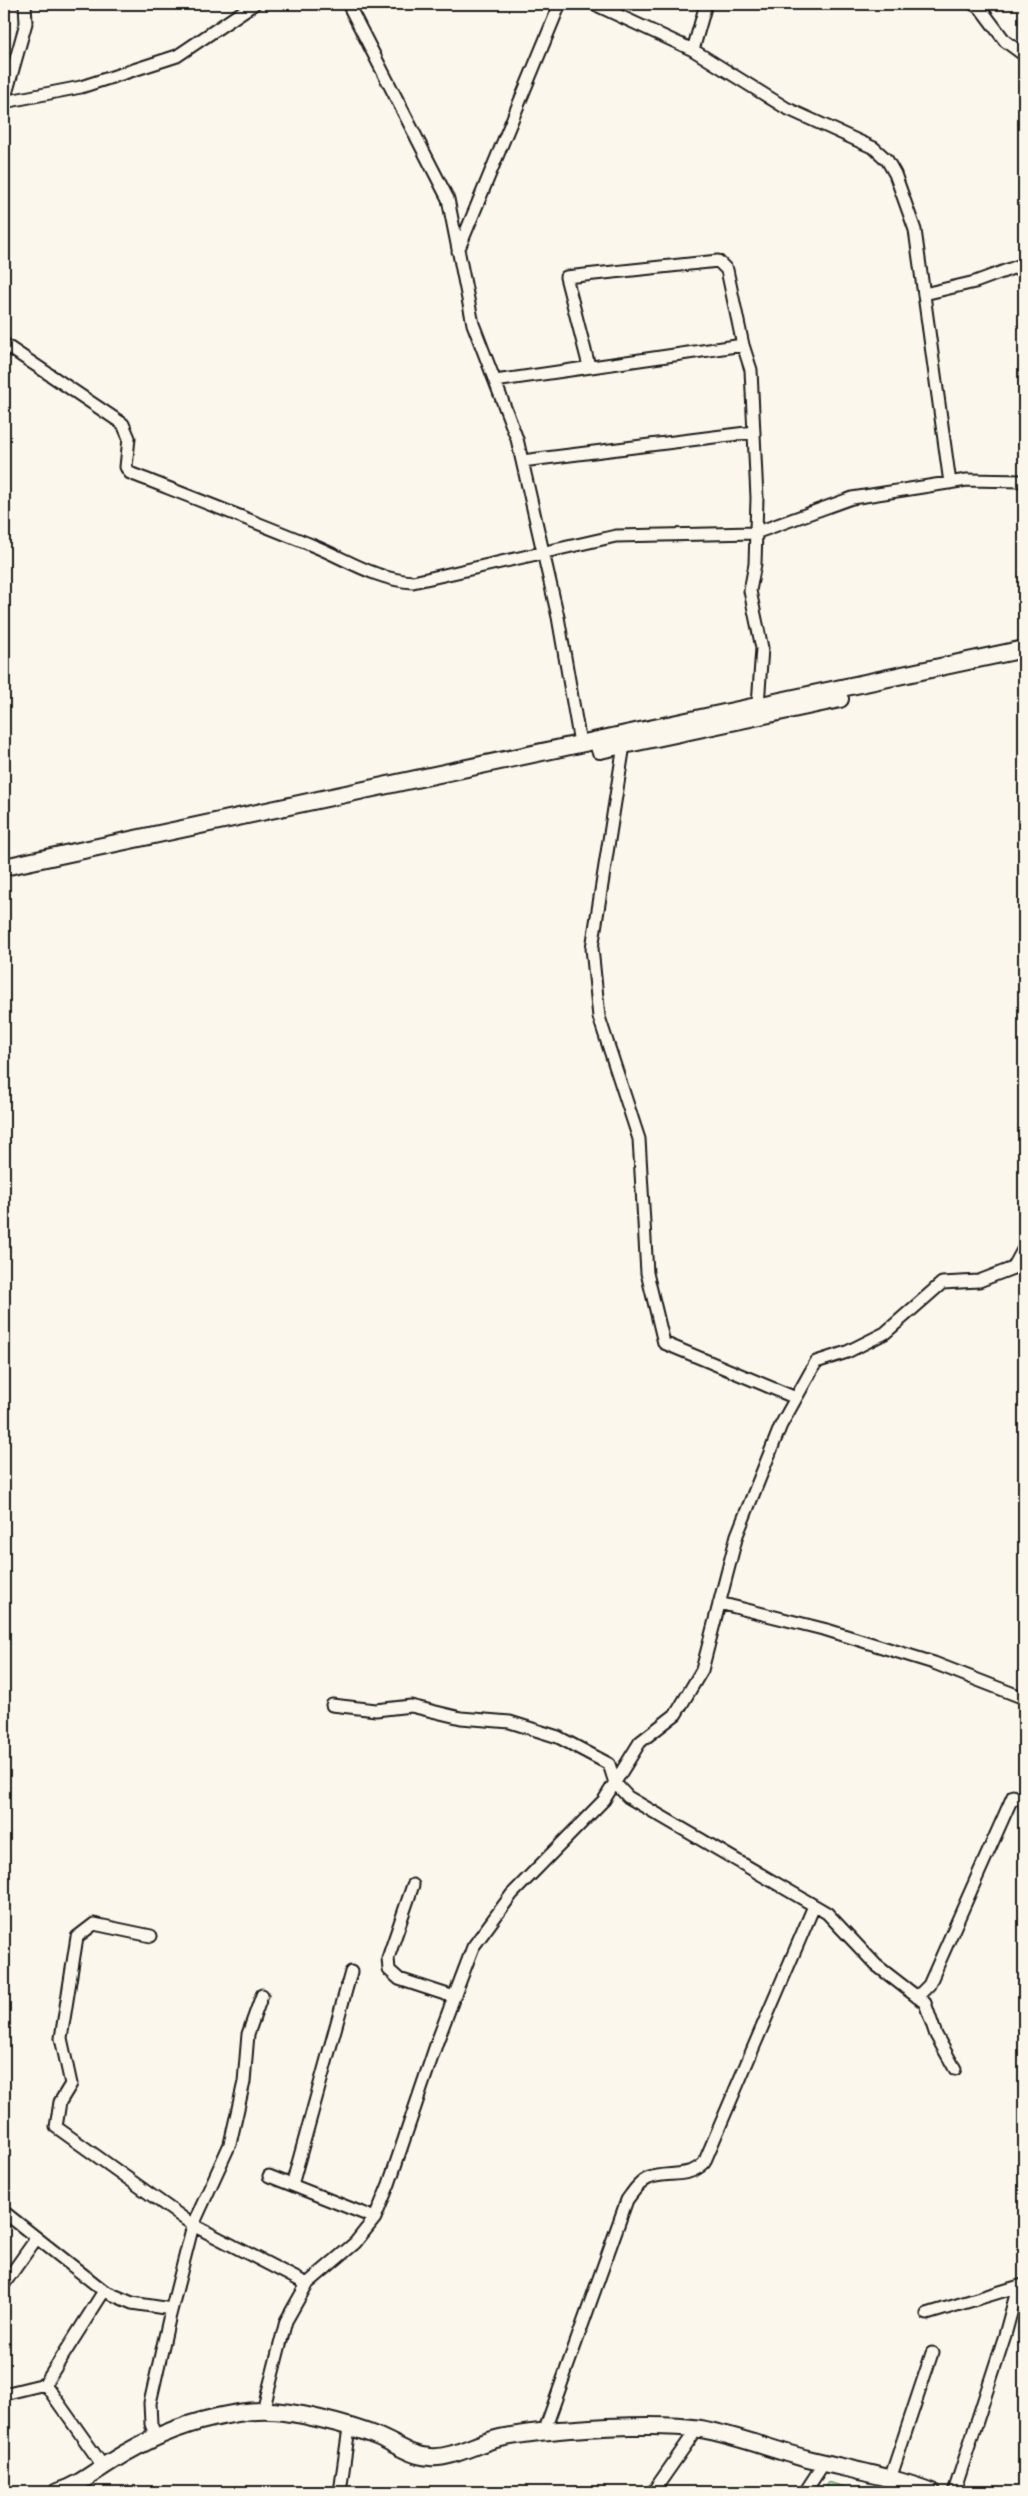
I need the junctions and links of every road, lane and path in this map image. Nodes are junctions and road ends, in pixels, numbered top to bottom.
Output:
1 (25, 4) edge
2 (254, 4) edge
3 (348, 4) edge
4 (560, 4) edge
5 (594, 4) edge
6 (706, 4) edge
7 (973, 4) edge
8 (611, 7) edge
9 (693, 50) junction
10 (1024, 55) edge
11 (4, 102) edge
12 (458, 251) junction
13 (1024, 264) edge
14 (924, 294) junction
15 (4, 344) edge
16 (743, 345) junction
17 (589, 366) junction
18 (495, 381) junction
19 (754, 432) junction
20 (522, 461) junction
21 (1024, 481) edge
22 (950, 483) junction
23 (756, 533) junction
24 (542, 554) junction
25 (1024, 649) edge
26 (1024, 659) edge
27 (758, 705) junction
28 (624, 745) junction
29 (581, 749) junction
30 (4, 867) edge
31 (4, 877) edge
32 (1024, 1248) edge
33 (796, 1398) junction
34 (719, 1603) junction
35 (1024, 1698) edge
36 (332, 1705) dead end
37 (615, 1784) junction
38 (1024, 1800) edge
39 (413, 1884) dead end
40 (814, 1906) junction
41 (151, 1936) dead end
42 (352, 1972) dead end
43 (262, 1995) dead end
44 (917, 1997) junction
45 (454, 1998) junction
46 (955, 2069) dead end
47 (269, 2176) dead end
48 (292, 2185) junction
49 (4, 2212) edge
50 (375, 2218) junction
51 (193, 2225) junction
52 (36, 2239) junction
53 (4, 2284) edge
54 (307, 2284) junction
55 (1021, 2286) edge
56 (104, 2291) junction
57 (171, 2309) junction
58 (927, 2314) dead end
59 (932, 2353) dead end
60 (45, 2384) junction
61 (4, 2394) edge
62 (263, 2411) junction
63 (349, 2428) junction
64 (696, 2429) junction
65 (544, 2432) junction
66 (156, 2437) junction
67 (824, 2463) junction
68 (103, 2466) junction
69 (890, 2479) junction
70 (66, 2491) edge
71 (340, 2492) edge
72 (653, 2492) edge
73 (804, 2492) edge
74 (932, 2492) edge
75 (954, 2492) edge

1 - 11 street
2 - 11 street
3 - 12 street
4 - 12 street
5 - 8 street
6 - 9 street
7 - 10 street
8 - 9 street
9 - 14 street
12 - 18 street
13 - 14 street
14 - 22 street
15 - 24 street
16 - 17 street
16 - 17 street
16 - 19 street
17 - 18 street
18 - 20 street
19 - 20 street
19 - 23 street
20 - 24 street
21 - 22 street
22 - 23 street
23 - 24 street
23 - 27 street
24 - 29 street
25 - 27 street
26 - 28 street
27 - 29 street
28 - 29 street
28 - 33 street
29 - 30 street
29 - 31 street
32 - 33 street
33 - 34 street
34 - 35 street
34 - 37 street
36 - 37 street
37 - 40 street
37 - 45 street
38 - 44 street
39 - 45 street
40 - 44 street
40 - 65 street
41 - 51 street
42 - 48 street
43 - 51 street
44 - 46 street
45 - 50 street
47 - 48 street
48 - 50 street
49 - 52 street
50 - 54 street
51 - 54 street
51 - 57 street
52 - 53 street
52 - 56 street
54 - 62 street
55 - 58 street
55 - 75 street
56 - 57 street
56 - 60 street
57 - 66 street
59 - 69 street
60 - 61 street
60 - 68 street
62 - 63 street
62 - 66 street
63 - 65 street
63 - 71 street
64 - 65 street
64 - 67 street
64 - 72 street
66 - 68 street
67 - 69 street
67 - 73 street
68 - 70 street
69 - 74 street

